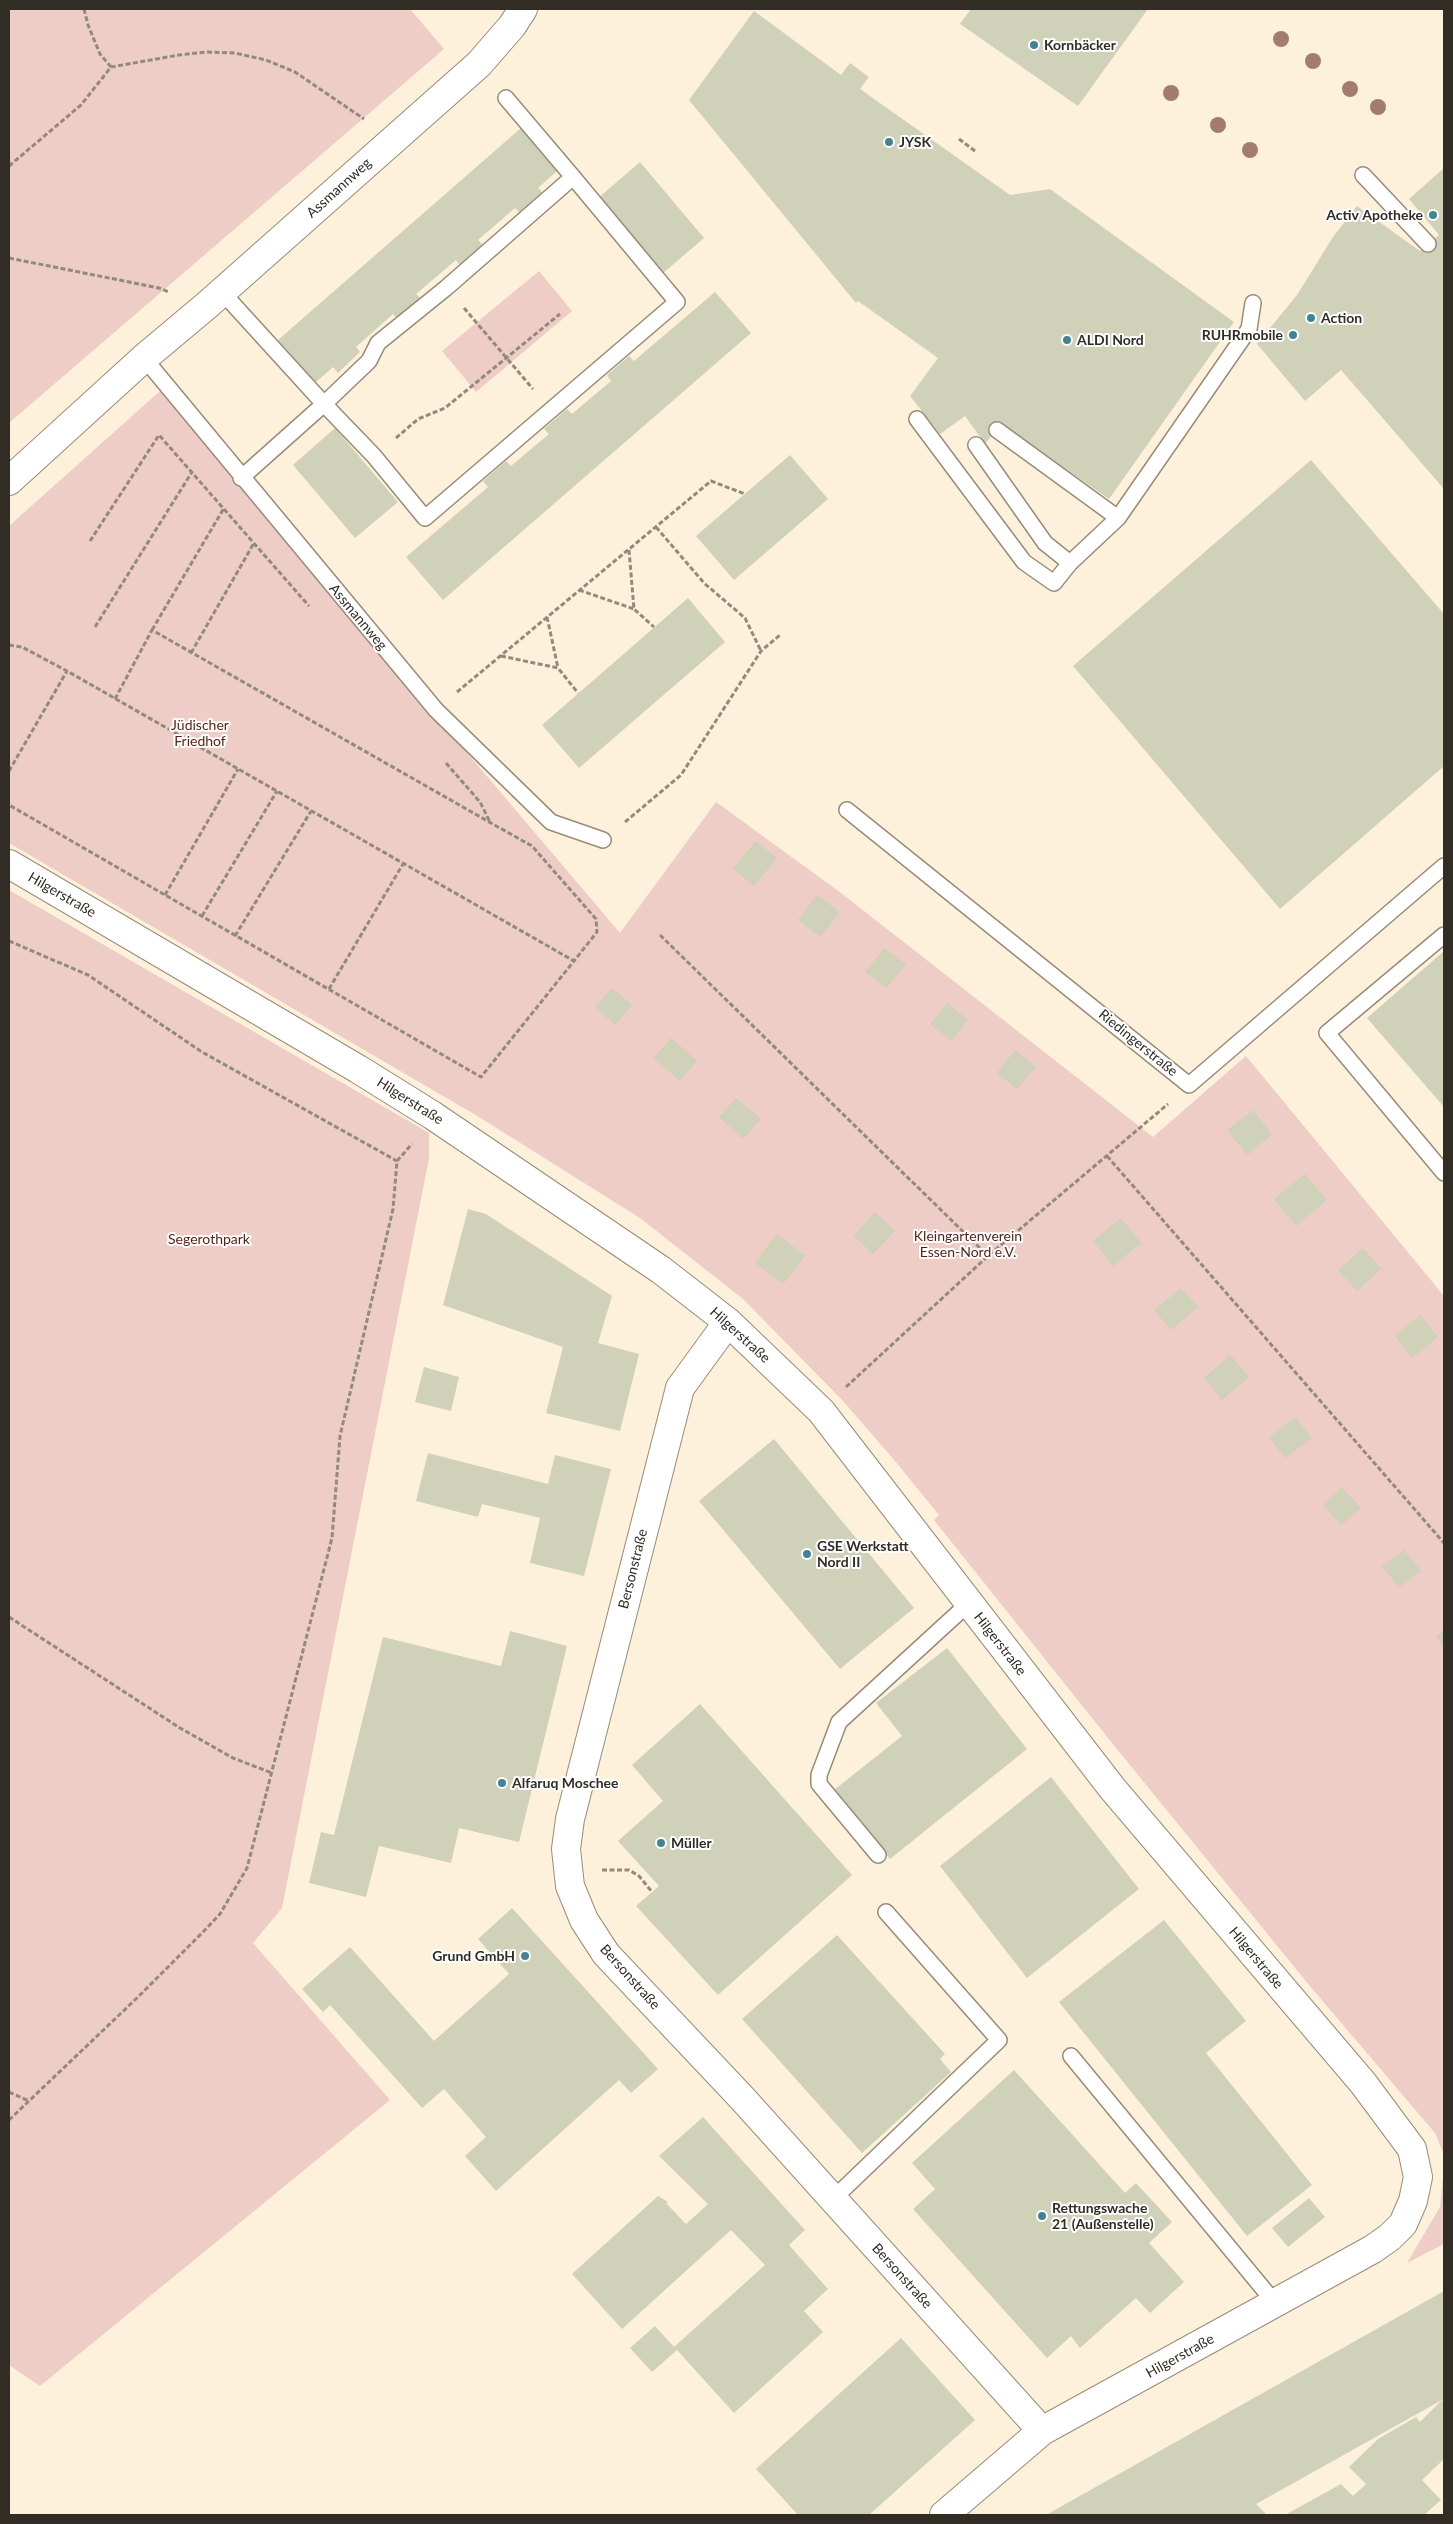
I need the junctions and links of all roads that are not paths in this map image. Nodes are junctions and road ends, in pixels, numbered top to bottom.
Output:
1 (523, 9) edge
2 (506, 98) dead end
3 (1362, 176) dead end
4 (573, 177) junction
5 (1428, 244) dead end
6 (214, 299) junction
7 (1252, 303) dead end
8 (144, 358) junction
9 (324, 404) junction
10 (917, 419) dead end
11 (997, 430) dead end
12 (976, 445) dead end
13 (241, 478) junction
14 (9, 481) edge
15 (1118, 518) junction
16 (1070, 563) junction
17 (847, 810) dead end
18 (603, 840) road end
19 (9, 864) edge
20 (1444, 866) edge
21 (1444, 935) edge
22 (1444, 1173) edge
23 (728, 1322) junction
24 (969, 1603) junction
25 (878, 1855) dead end
26 (886, 1912) dead end
27 (1071, 2056) dead end
28 (833, 2199) junction
29 (1276, 2303) junction
30 (1042, 2431) junction
31 (944, 2515) edge

1 - 6 street, Assmannweg
2 - 4 lane
3 - 5 lane
4 - 9 lane
4 - 9 lane
6 - 8 street, Assmannweg
6 - 9 lane
7 - 15 lane
8 - 13 lane, Assmannweg
8 - 14 street, Assmannweg
9 - 13 lane
10 - 16 lane
11 - 15 lane
12 - 16 lane
13 - 18 lane, Assmannweg
15 - 16 lane
17 - 20 lane, Riedingerstraße
19 - 23 street, Hilgerstraße
21 - 22 lane
23 - 24 street, Hilgerstraße
23 - 28 street, Bersonstraße
24 - 25 lane
24 - 29 street, Hilgerstraße
26 - 28 lane
27 - 29 lane
28 - 30 street, Bersonstraße
29 - 30 street, Hilgerstraße
30 - 31 street, Hilgerstraße

